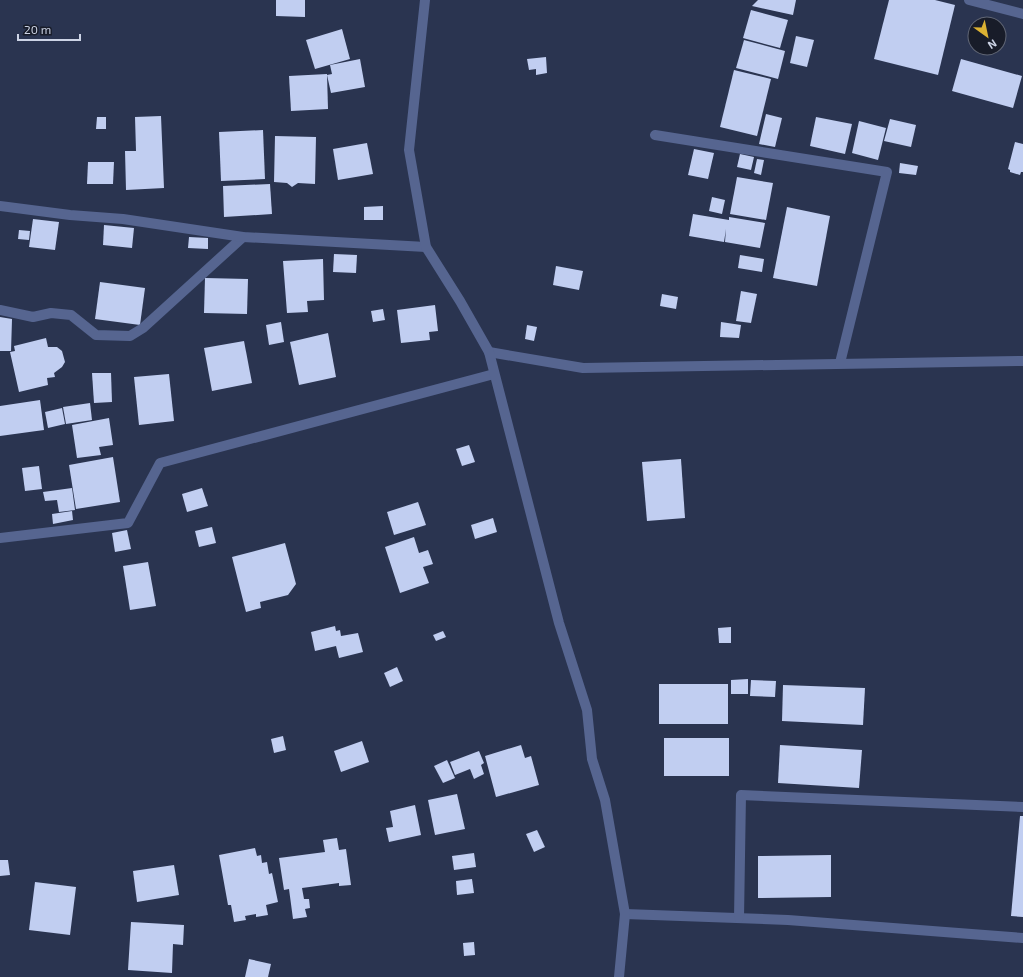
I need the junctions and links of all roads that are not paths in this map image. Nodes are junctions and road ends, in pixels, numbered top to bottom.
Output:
1 (425, 0) edge
2 (969, 0) edge
3 (1023, 14) edge
4 (655, 135) dead end
5 (0, 206) edge
6 (243, 237) junction
7 (426, 247) junction
8 (0, 310) edge
9 (489, 352) junction
10 (1023, 361) edge
11 (840, 363) junction
12 (494, 374) junction
13 (0, 538) edge
14 (1023, 807) edge
15 (625, 914) junction
16 (739, 918) junction
17 (1023, 938) edge
18 (619, 977) edge

1 - 7 street
2 - 3 street
4 - 11 street
5 - 6 street
6 - 7 street
6 - 8 street
7 - 9 street
9 - 11 street
9 - 12 street
10 - 11 street
12 - 13 street
12 - 15 street
14 - 16 street
15 - 16 street
15 - 18 street
16 - 17 street

